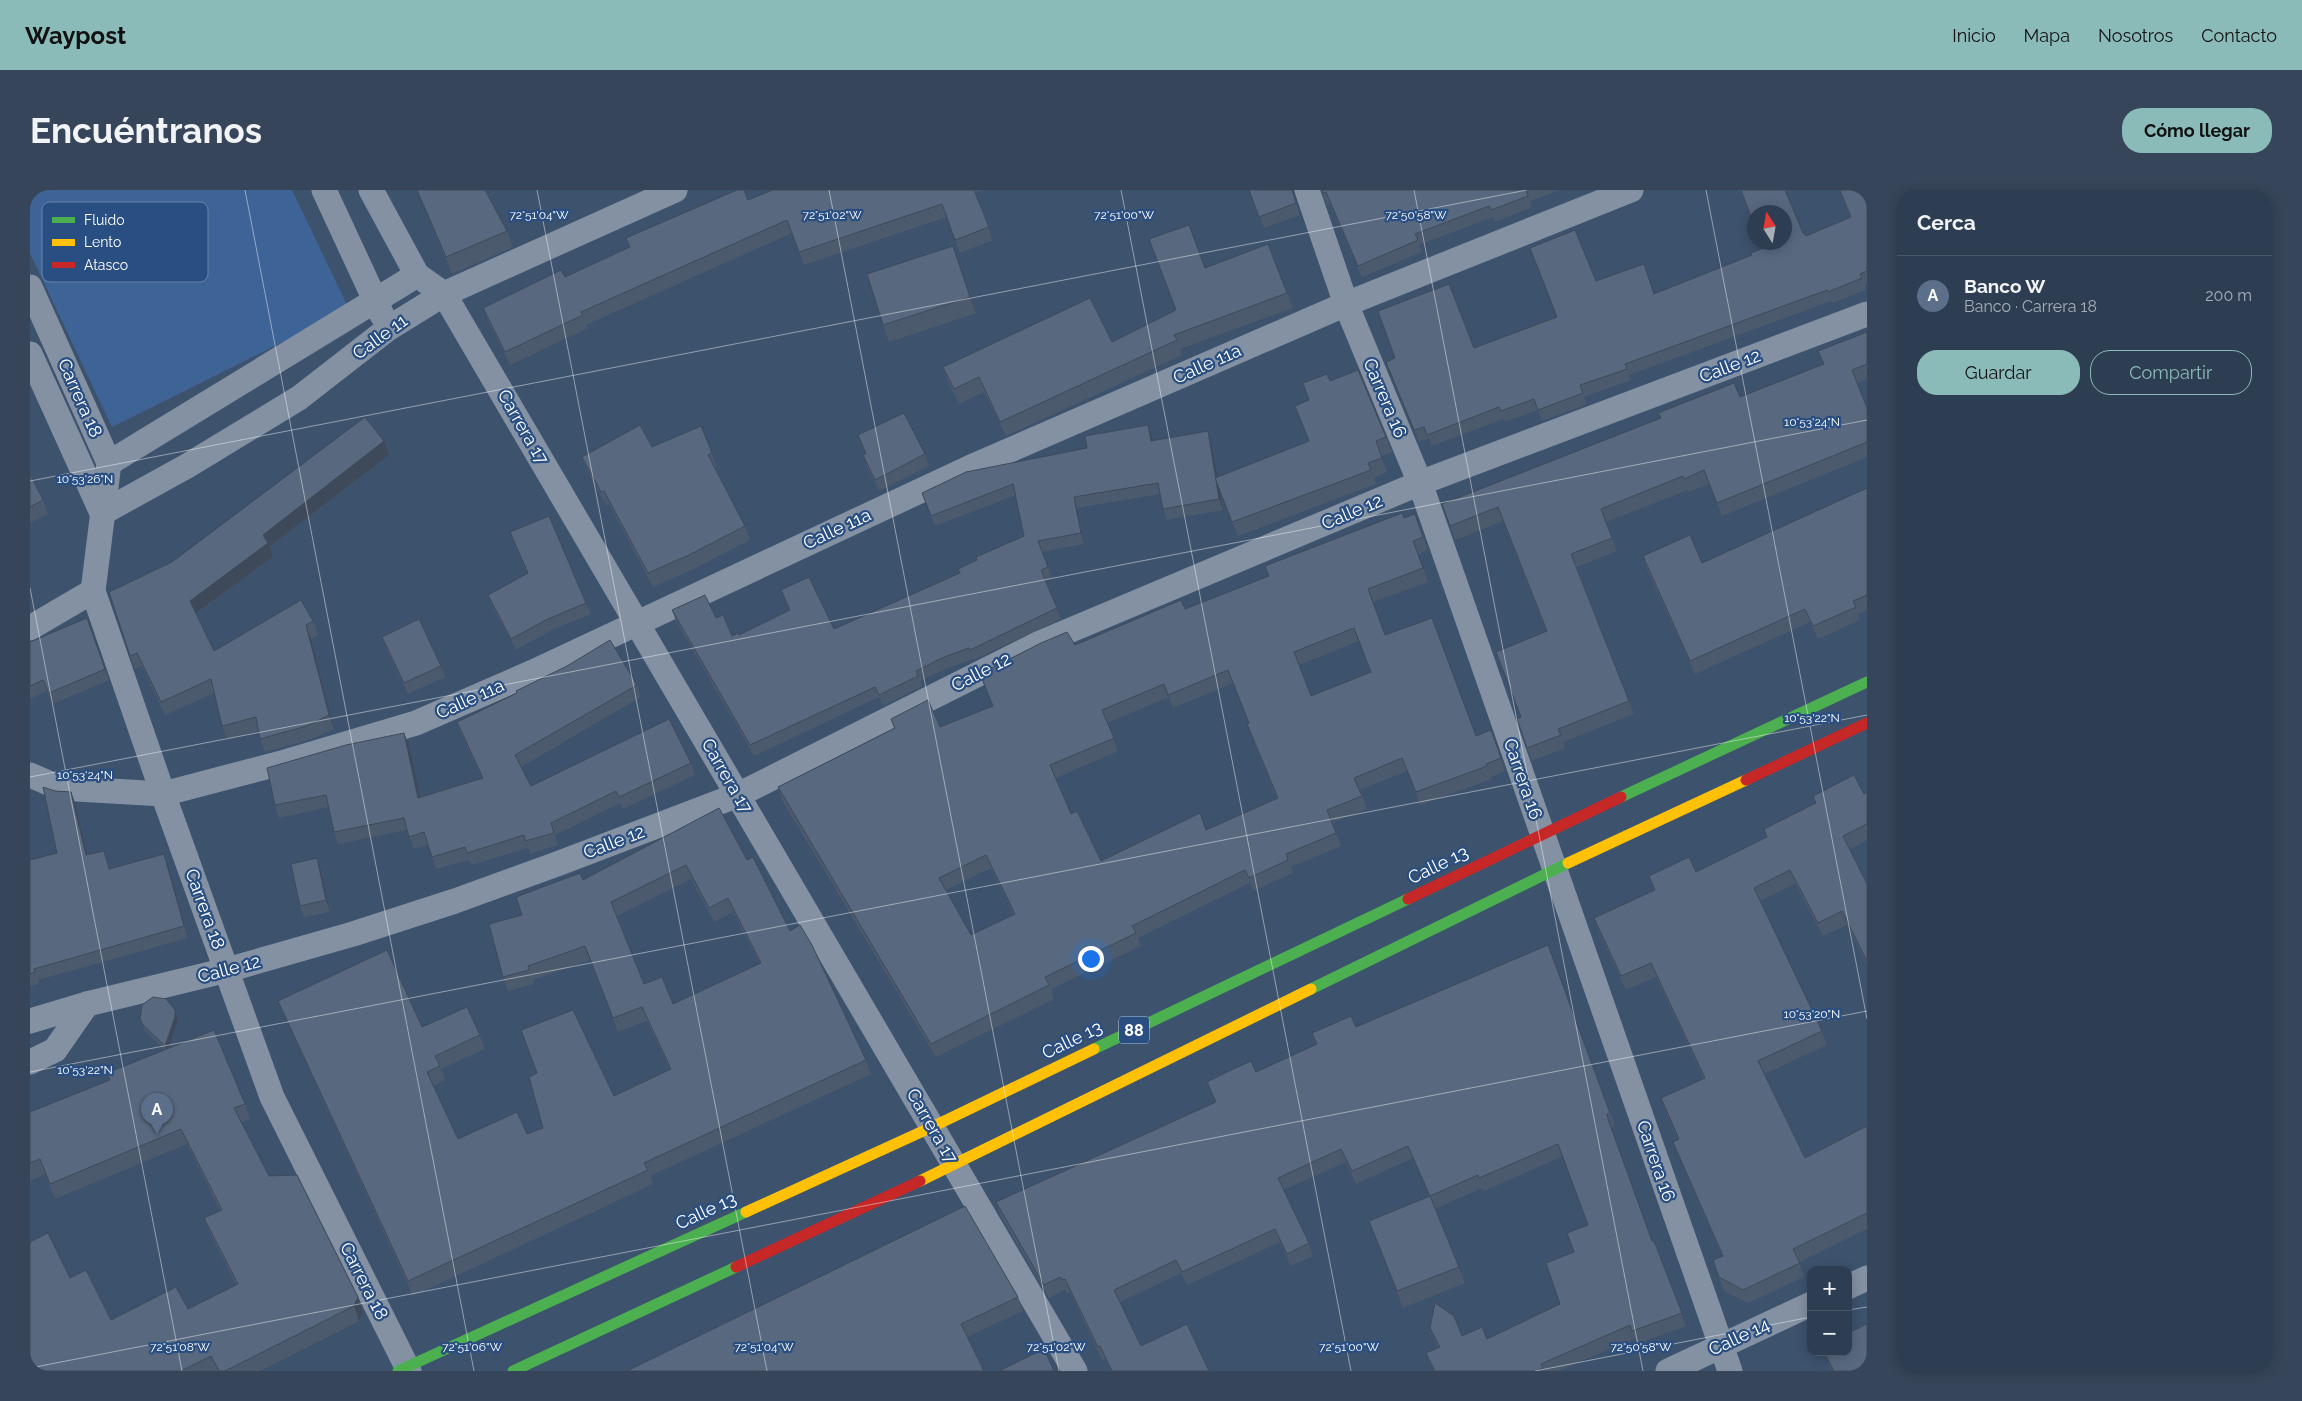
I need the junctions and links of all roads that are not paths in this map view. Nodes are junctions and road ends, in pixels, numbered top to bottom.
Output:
1 (324, 190) edge
2 (371, 190) edge
3 (675, 190) edge
4 (1307, 190) edge
5 (1631, 190) edge
6 (417, 275) junction
7 (30, 287) edge
8 (444, 294) junction
9 (374, 302) junction
10 (1346, 304) junction
11 (1867, 314) edge
12 (389, 328) junction
13 (30, 354) edge
14 (109, 463) junction
15 (1420, 483) junction
16 (102, 513) junction
17 (93, 591) junction
18 (636, 622) junction
19 (30, 628) edge
20 (1867, 682) edge
21 (1867, 723) edge
22 (30, 775) edge
23 (163, 794) junction
24 (738, 794) junction
25 (1543, 834) junction
26 (1555, 869) junction
27 (227, 970) junction
28 (88, 1004) junction
29 (30, 1021) edge
30 (30, 1062) edge
31 (932, 1127) junction
32 (954, 1165) junction
33 (1867, 1278) edge
34 (1852, 1285) edge
35 (1807, 1306) edge
36 (1721, 1346) junction
37 (405, 1370) edge
38 (513, 1371) edge
39 (1075, 1371) edge
40 (1668, 1371) edge
41 (1730, 1371) edge

1 - 9 street
2 - 6 street, Carrera 17
3 - 8 street, Calle 11
4 - 10 street, Carrera 16
5 - 10 street, Calle 11a
6 - 8 street, Carrera 17
6 - 9 street, Calle 11
7 - 14 street, Carrera 18
8 - 12 street, Calle 11
8 - 18 street, Carrera 17
9 - 12 street
9 - 14 street, Calle 11
10 - 15 street, Carrera 16
10 - 18 street, Calle 11a
11 - 15 street, Calle 12
12 - 16 street, Calle 11
13 - 16 street, Carrera 18
14 - 16 street, Carrera 18
15 - 24 street, Calle 12
15 - 25 street, Carrera 16
16 - 17 street, Carrera 18
17 - 19 street
17 - 23 street, Carrera 18
18 - 23 street, Calle 11a
18 - 24 street, Carrera 17
20 - 25 highway, Calle 13 / 88
21 - 26 highway, 88
22 - 23 street, Calle 11a
23 - 27 street, Carrera 18
24 - 27 street, Calle 12
24 - 31 street, Carrera 17
25 - 26 street, Carrera 16
25 - 31 highway, Calle 13 / 88
26 - 32 highway, 88
26 - 36 street, Carrera 16
27 - 28 street, Calle 12
27 - 37 street, Carrera 18
28 - 29 street, Calle 12
28 - 30 street
31 - 32 street, Carrera 17
31 - 37 highway, Calle 13 / 88
32 - 38 highway, 88
32 - 39 street, Carrera 17
33 - 34 street
35 - 36 street, Calle 14
36 - 40 street, Calle 14
36 - 41 street, Carrera 16

